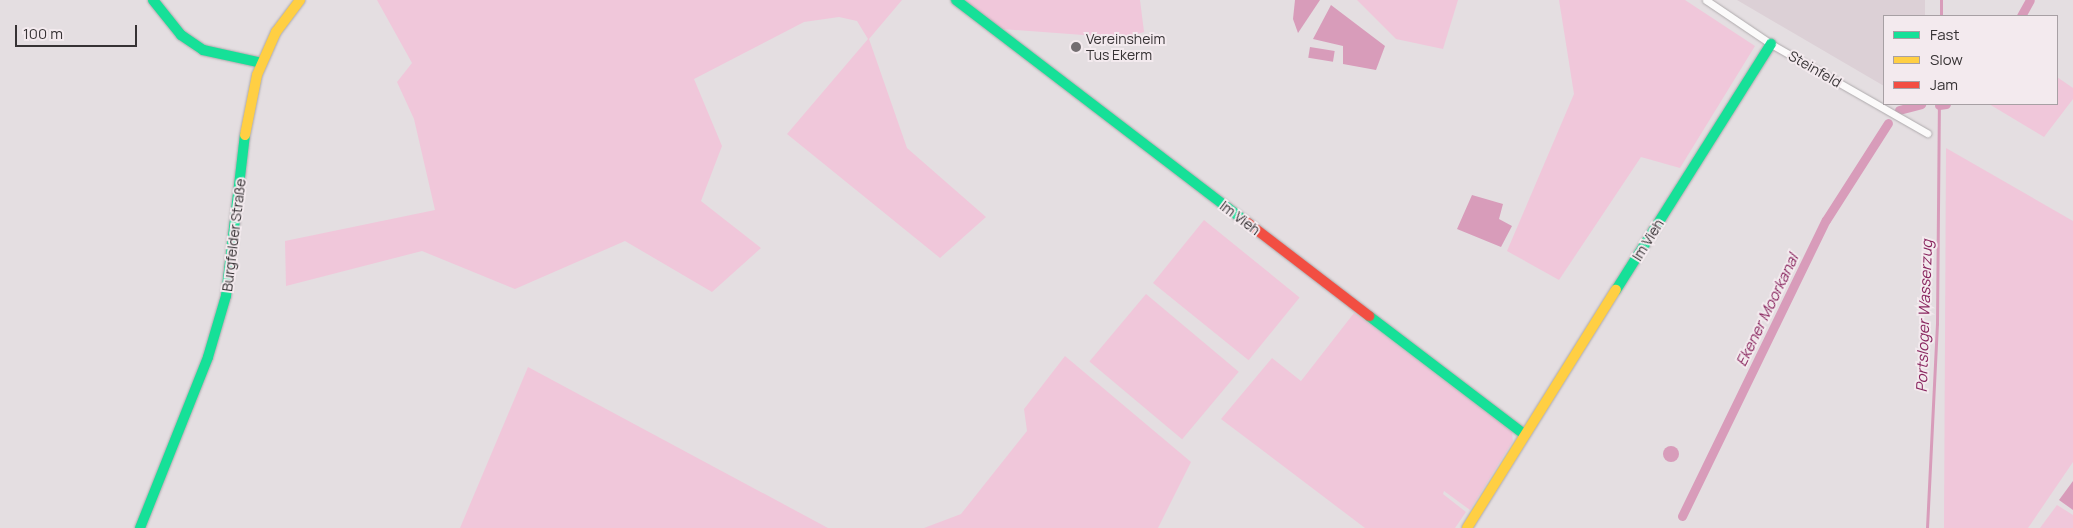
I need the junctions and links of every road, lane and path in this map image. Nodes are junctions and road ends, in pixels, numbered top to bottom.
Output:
1 (153, 0) edge
2 (300, 0) edge
3 (956, 0) edge
4 (1706, 0) edge
5 (1771, 44) junction
6 (262, 63) junction
7 (1927, 133) dead end
8 (1525, 435) junction
9 (140, 528) edge
10 (1467, 528) edge

1 - 6 street
2 - 6 street, Burgfelder Straße
3 - 8 street, Im Vieh
4 - 5 street, Steinfeld
5 - 7 street, Steinfeld
5 - 8 street, Im Vieh
6 - 9 street, Burgfelder Straße
8 - 10 street, Im Vieh

